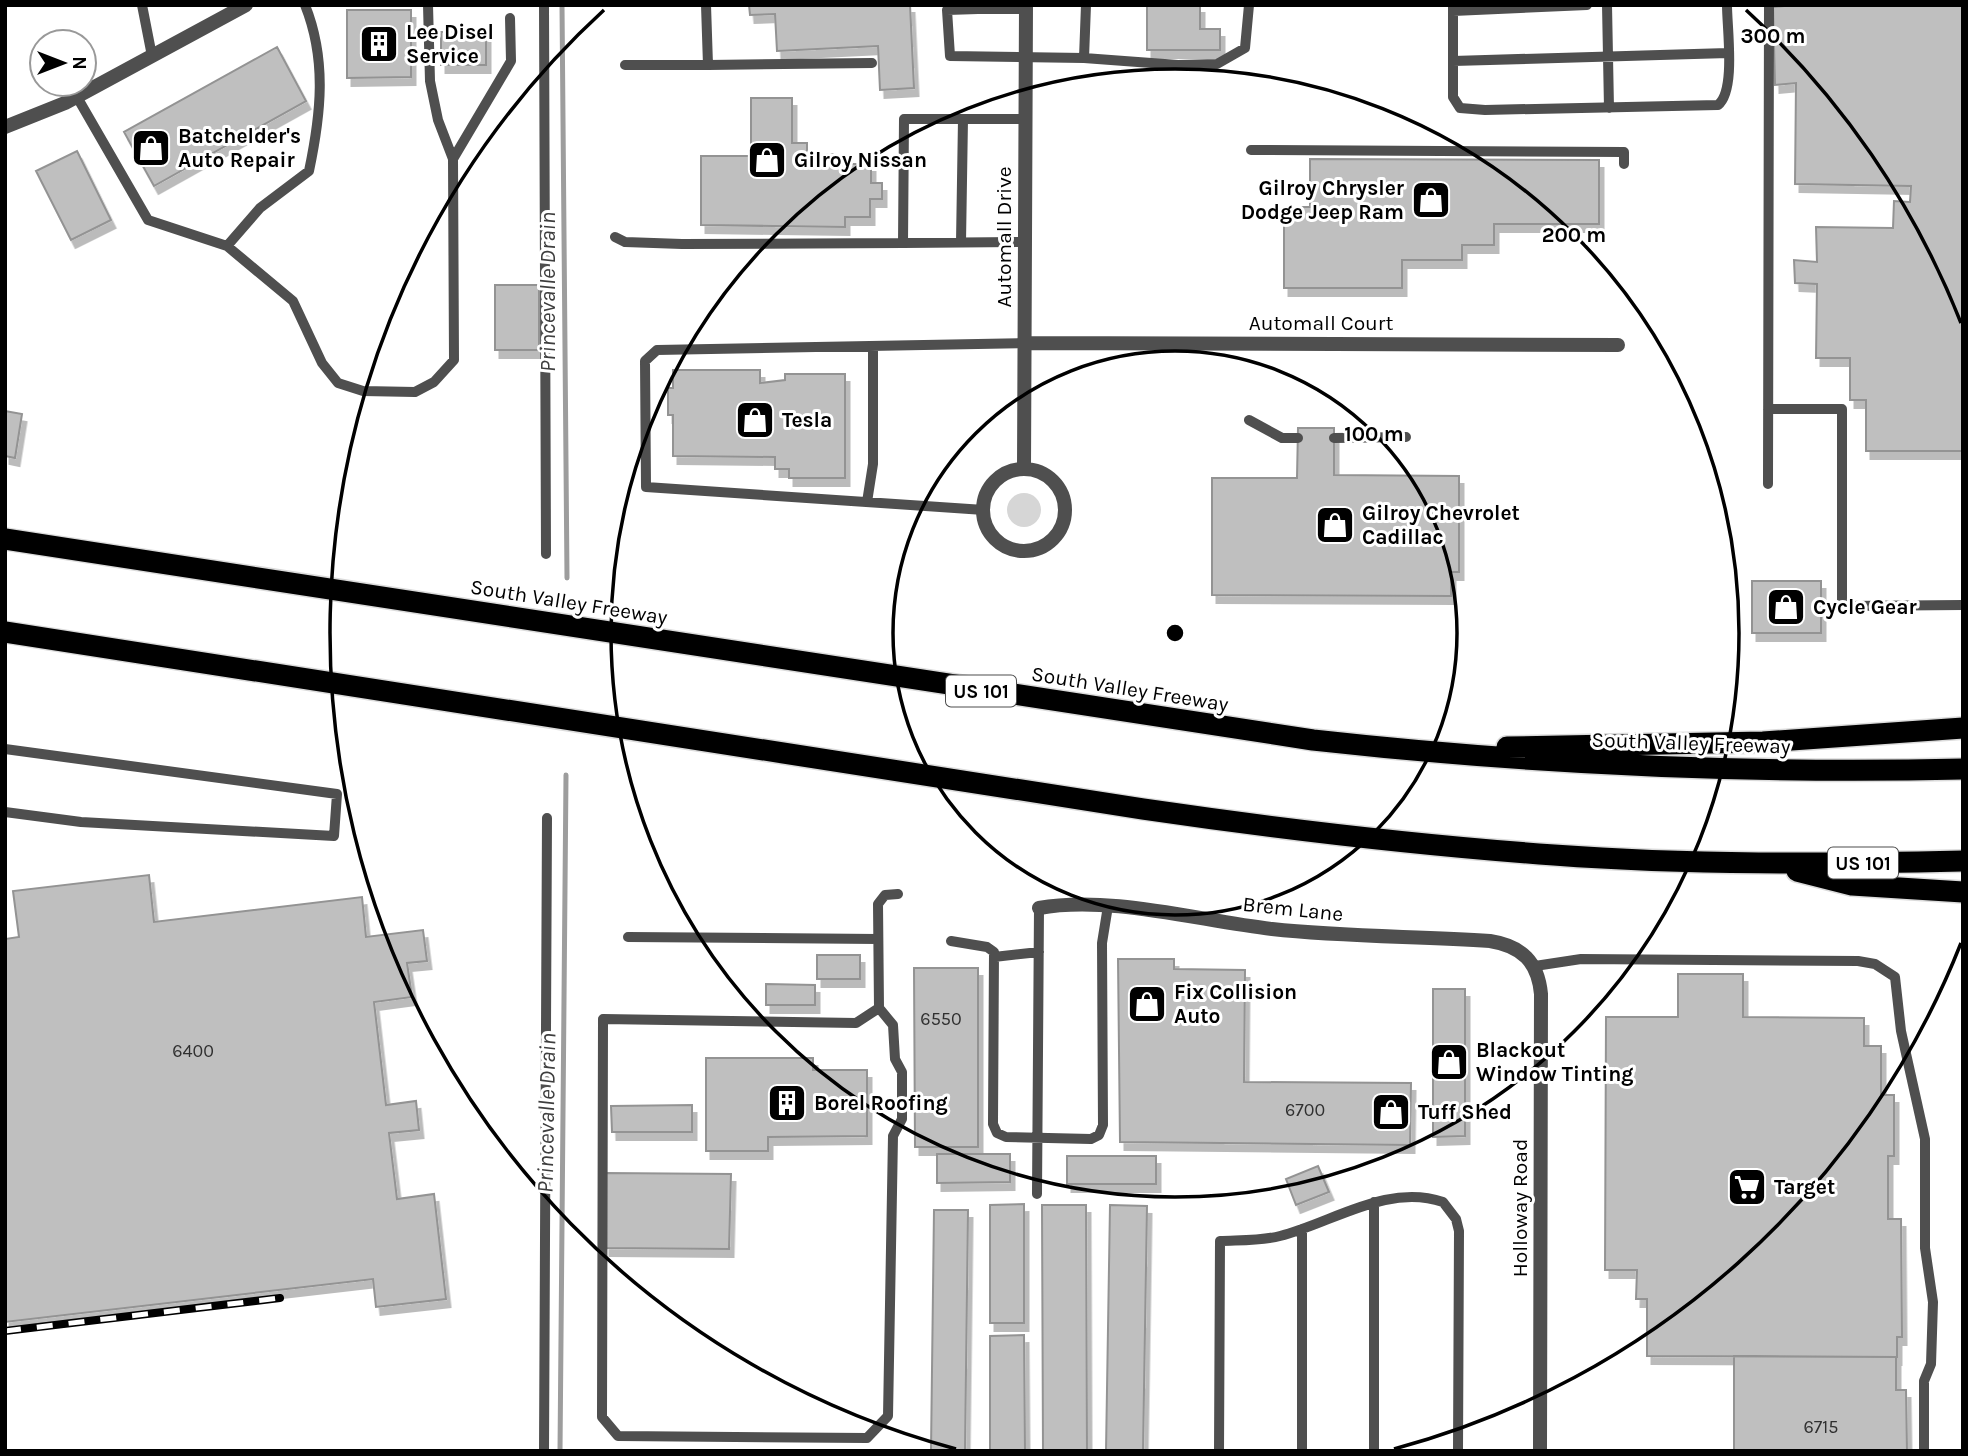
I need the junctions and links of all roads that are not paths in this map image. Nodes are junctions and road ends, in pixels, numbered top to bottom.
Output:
1 (142, 5) edge
2 (246, 5) edge
3 (305, 5) edge
4 (428, 5) edge
5 (544, 5) edge
6 (706, 5) edge
7 (1086, 5) edge
8 (1249, 5) edge
9 (1587, 5) edge
10 (1606, 5) edge
11 (1727, 5) edge
12 (1769, 5) edge
13 (978, 7) edge
14 (1026, 7) edge
15 (1453, 8) edge
16 (510, 18) dead end
17 (1728, 53) junction
18 (152, 56) junction
19 (1608, 57) junction
20 (1026, 58) junction
21 (1084, 58) junction
22 (1453, 61) junction
23 (872, 63) dead end
24 (625, 65) dead end
25 (708, 65) junction
26 (98, 86) edge
27 (75, 98) edge
28 (78, 98) edge
29 (1609, 107) junction
30 (963, 119) junction
31 (1026, 119) junction
32 (5, 127) edge
33 (1251, 150) dead end
34 (453, 159) junction
35 (1624, 164) dead end
36 (615, 237) dead end
37 (961, 242) junction
38 (1025, 242) junction
39 (903, 243) junction
40 (227, 246) junction
41 (1024, 343) junction
42 (1618, 345) dead end
43 (873, 346) junction
44 (1768, 409) junction
45 (1249, 420) dead end
46 (1406, 437) dead end
47 (1298, 438) dead end
48 (1334, 438) dead end
49 (1024, 469) junction
50 (1768, 484) dead end
51 (867, 502) junction
52 (984, 510) junction
53 (5, 539) edge
54 (546, 554) dead end
55 (1963, 605) edge
56 (5, 632) edge
57 (1963, 728) edge
58 (5, 749) edge
59 (1394, 749) junction
60 (1963, 769) edge
61 (5, 812) edge
62 (547, 818) dead end
63 (1963, 861) edge
64 (1764, 863) junction
65 (1963, 892) edge
66 (898, 894) dead end
67 (1108, 906) junction
68 (1039, 908) joint
69 (628, 937) dead end
70 (878, 939) junction
71 (951, 941) dead end
72 (1039, 952) junction
73 (995, 957) junction
74 (1535, 967) junction
75 (879, 1008) junction
76 (1038, 1138) junction
77 (1037, 1194) dead end
78 (1374, 1202) junction
79 (1302, 1229) junction
80 (544, 1451) edge
81 (1219, 1451) edge
82 (1302, 1451) edge
83 (1374, 1451) edge
84 (1458, 1451) edge
85 (1540, 1451) edge
86 (1924, 1451) edge

1 - 18 lane
2 - 18 street
3 - 40 lane
4 - 34 lane
5 - 54 lane
6 - 25 lane
7 - 21 lane
8 - 21 lane
9 - 15 lane
10 - 19 lane
11 - 17 lane
12 - 44 lane
13 - 14 lane
13 - 20 lane
14 - 20 street, Automall Drive
15 - 22 lane
16 - 34 lane
17 - 19 lane
17 - 29 lane
18 - 26 street
19 - 22 lane
19 - 29 lane
20 - 21 lane
20 - 31 street, Automall Drive
22 - 29 lane
23 - 25 lane
24 - 25 lane
27 - 32 street
28 - 40 lane
30 - 31 lane
30 - 37 lane
30 - 39 lane
31 - 38 street, Automall Drive
33 - 35 lane
34 - 40 lane
36 - 39 lane
37 - 38 lane
37 - 39 lane
38 - 41 street, Automall Drive
41 - 42 street, Automall Court
41 - 43 lane
41 - 49 street, Automall Drive
43 - 51 lane
43 - 51 lane
44 - 50 lane
44 - 55 lane
45 - 47 lane
46 - 48 lane
49 - 52 street
49 - 52 street
51 - 52 lane
53 - 59 highway, South Valley Freeway / US 101
56 - 64 highway, US 101
57 - 59 highway
58 - 61 lane
59 - 60 highway, South Valley Freeway / US 101
62 - 80 lane
63 - 64 highway, US 101
64 - 65 highway
66 - 70 lane
67 - 68 street, Brem Lane
67 - 74 street, Brem Lane
67 - 76 lane
68 - 72 lane
69 - 70 lane
70 - 75 lane
71 - 73 lane
72 - 73 lane
72 - 76 lane
73 - 76 lane
74 - 85 street, Holloway Road
74 - 86 lane
75 - 75 lane
76 - 77 lane
78 - 79 lane
78 - 83 lane
78 - 84 lane
79 - 81 lane
79 - 82 lane

